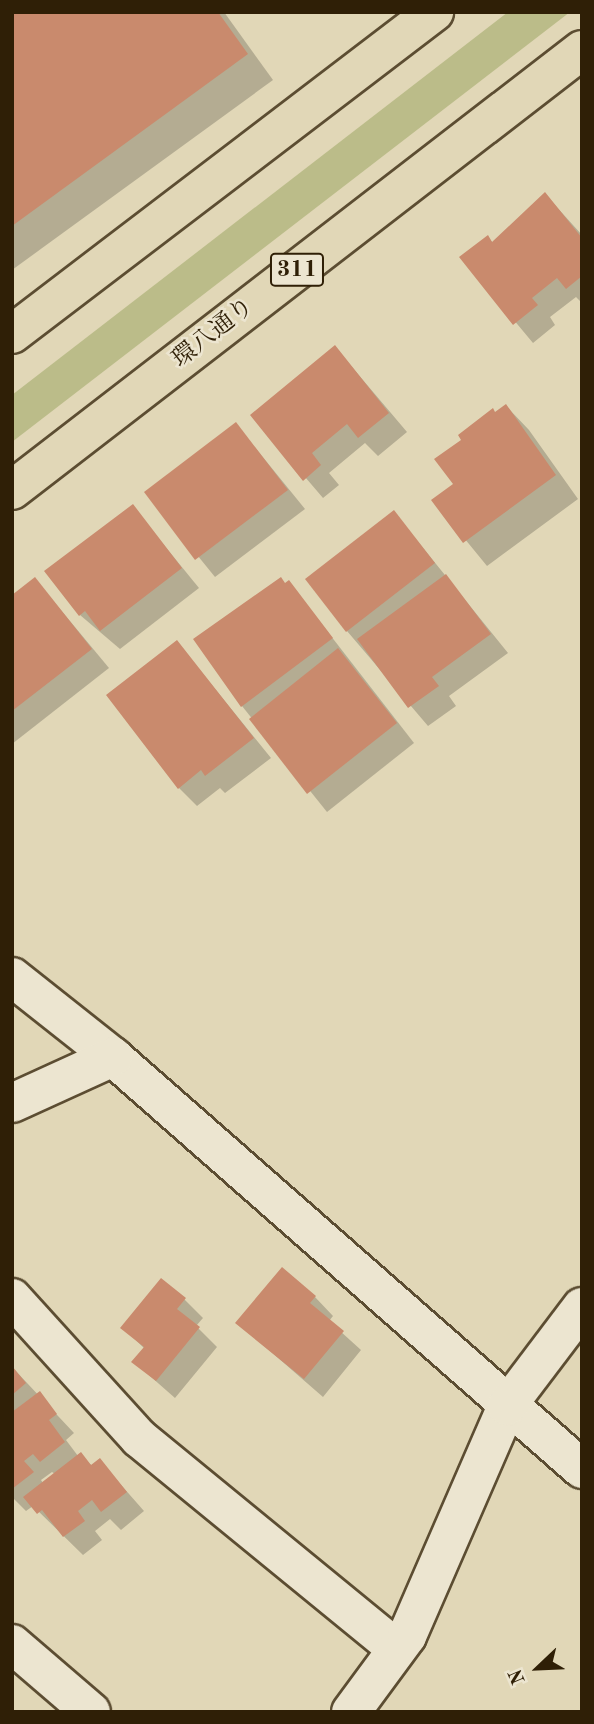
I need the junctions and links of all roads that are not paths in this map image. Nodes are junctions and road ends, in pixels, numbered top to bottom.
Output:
1 (434, 12) edge
2 (582, 50) edge
3 (12, 334) edge
4 (12, 490) edge
5 (12, 977) edge
6 (113, 1057) junction
7 (12, 1103) edge
8 (12, 1298) edge
9 (582, 1307) edge
10 (507, 1406) junction
11 (576, 1454) edge
12 (12, 1644) edge
13 (397, 1649) junction
14 (91, 1712) edge
15 (351, 1712) edge

1 - 3 main road
2 - 4 main road, 環八通り / 311
5 - 6 street
6 - 7 street
6 - 10 street
8 - 13 street
9 - 10 street
10 - 11 street
10 - 13 street
12 - 14 street
13 - 15 street

